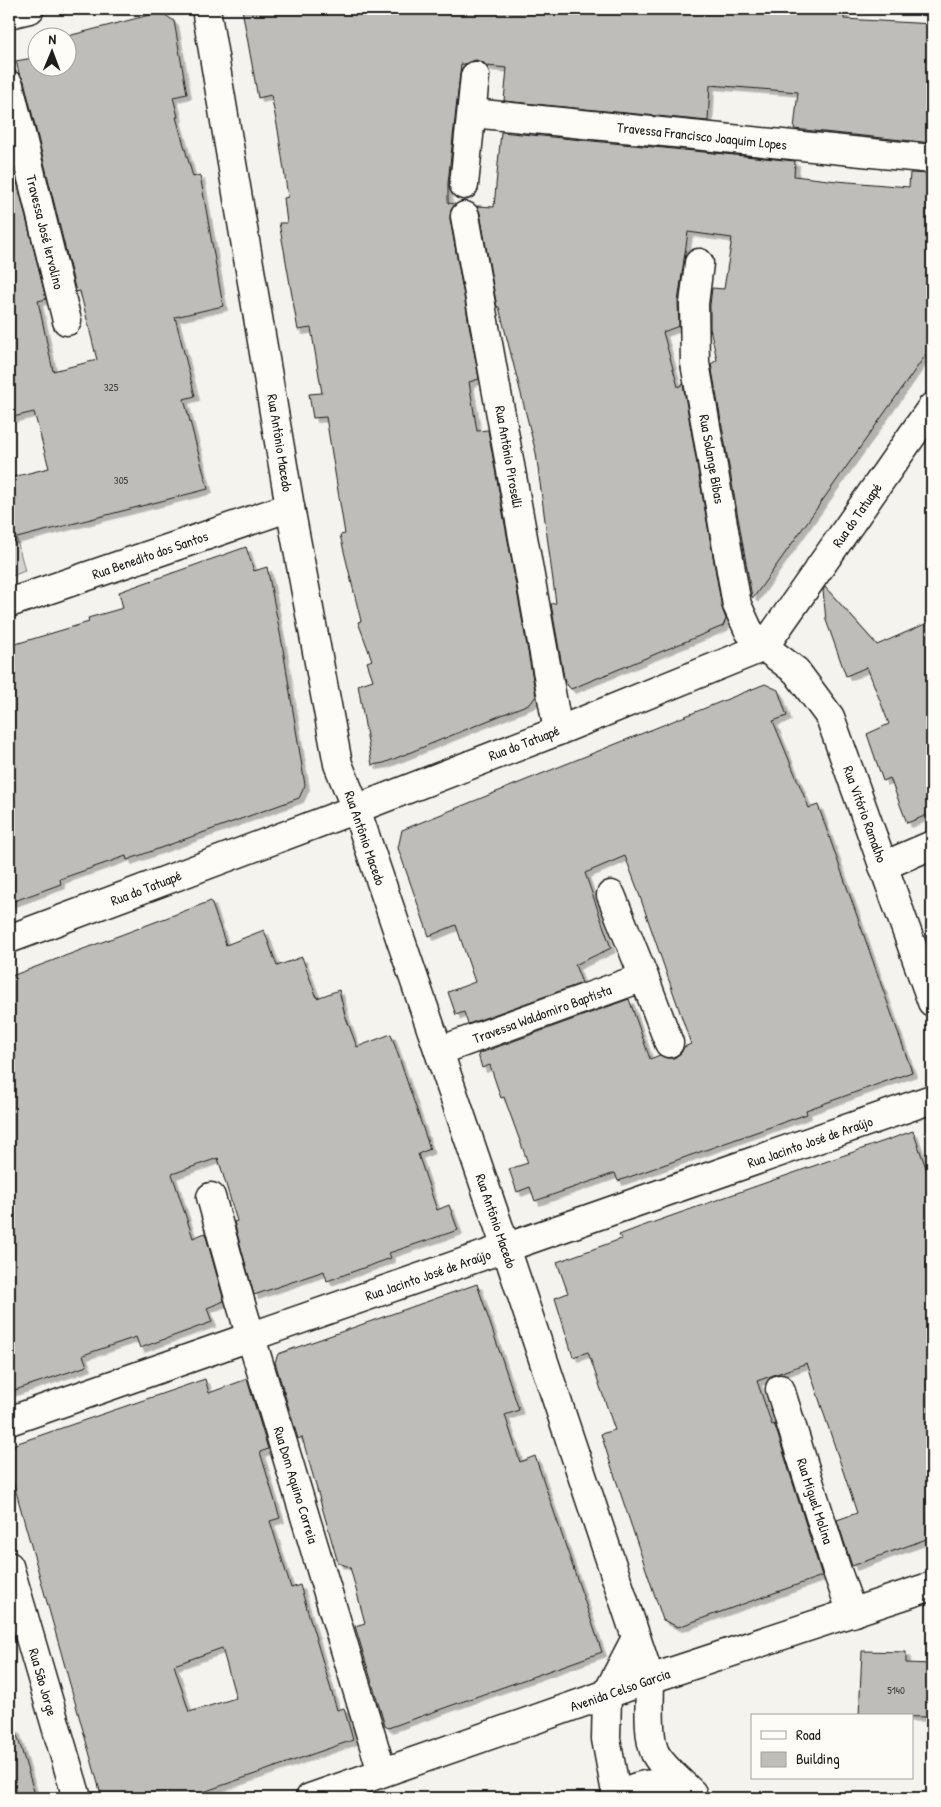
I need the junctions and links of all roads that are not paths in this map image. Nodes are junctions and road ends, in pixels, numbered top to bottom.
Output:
1 (30, 9) edge
2 (206, 9) edge
3 (9, 14) edge
4 (475, 76) dead end
5 (9, 85) edge
6 (472, 113) junction
7 (932, 159) edge
8 (464, 185) dead end
9 (465, 216) dead end
10 (699, 263) dead end
11 (66, 321) dead end
12 (932, 407) edge
13 (290, 507) junction
14 (9, 603) edge
15 (764, 647) junction
16 (558, 730) junction
17 (356, 809) junction
18 (932, 845) edge
19 (884, 866) junction
20 (611, 895) dead end
21 (9, 939) edge
22 (644, 977) junction
23 (932, 1002) edge
24 (668, 1043) dead end
25 (439, 1051) junction
26 (932, 1099) edge
27 (212, 1197) dead end
28 (506, 1248) junction
29 (252, 1336) junction
30 (780, 1389) dead end
31 (9, 1421) edge
32 (9, 1566) edge
33 (932, 1586) edge
34 (852, 1612) junction
35 (636, 1638) junction
36 (650, 1679) junction
37 (607, 1694) junction
38 (382, 1772) junction
39 (697, 1796) edge
40 (617, 1797) edge
41 (77, 1798) edge
42 (310, 1798) edge

1 - 3 street
2 - 13 street, Rua Antônio Macedo
4 - 6 street
5 - 11 street, Travessa José Iervolino
6 - 7 street, Travessa Francisco Joaquim Lopes
6 - 8 street
9 - 16 street, Rua Antônio Piroselli
10 - 15 street, Rua Solange Bibas
12 - 15 street, Rua do Tatuapé
13 - 14 street, Rua Benedito dos Santos
13 - 17 street, Rua Antônio Macedo
15 - 16 street, Rua do Tatuapé
15 - 19 street, Rua Vitório Ramalho
16 - 17 street, Rua do Tatuapé
17 - 21 street, Rua do Tatuapé
17 - 25 street, Rua Antônio Macedo
18 - 19 street
19 - 23 street, Rua Vitório Ramalho
20 - 22 street
22 - 24 street
22 - 25 street, Travessa Waldomiro Baptista
25 - 28 street, Rua Antônio Macedo
26 - 28 street, Rua Jacinto José de Araújo
27 - 29 street, Rua Dom Aquino Correia
28 - 29 street, Rua Jacinto José de Araújo
28 - 35 street, Rua Antônio Macedo
29 - 31 street, Rua Jacinto José de Araújo
29 - 38 street, Rua Dom Aquino Correia
30 - 34 street, Rua Miguel Molina
32 - 41 street, Rua São Jorge
33 - 34 street, Avenida Celso Garcia
34 - 36 street, Avenida Celso Garcia
35 - 36 street, Rua Antônio Macedo
35 - 37 street
36 - 37 street, Avenida Celso Garcia
36 - 39 street, Rua Antônio Macedo
37 - 38 street, Avenida Celso Garcia
37 - 40 street
38 - 42 street, Avenida Celso Garcia
39 - 40 street

